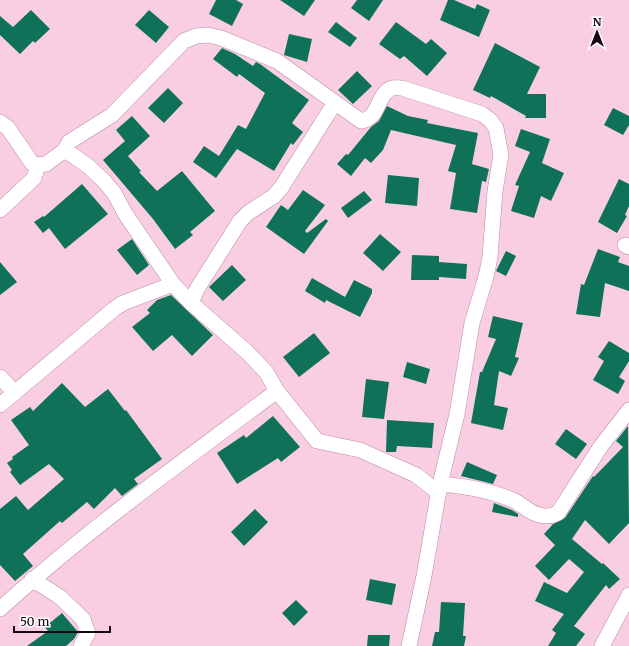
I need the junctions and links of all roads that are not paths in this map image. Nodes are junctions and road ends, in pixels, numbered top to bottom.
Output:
1 (334, 104) junction
2 (0, 122) edge
3 (65, 150) junction
4 (38, 166) junction
5 (0, 210) edge
6 (174, 284) junction
7 (191, 303) junction
8 (0, 377) edge
9 (277, 391) junction
10 (15, 393) junction
11 (0, 406) edge
12 (629, 410) edge
13 (440, 488) junction
14 (32, 580) junction
15 (0, 590) edge
16 (629, 595) edge
17 (14, 596) junction
18 (0, 609) edge
19 (81, 646) edge
20 (409, 646) edge
21 (602, 646) edge

1 - 3 street
1 - 7 street
1 - 13 street
2 - 4 street
3 - 4 street
3 - 6 street
4 - 5 street
6 - 7 street
6 - 10 street
7 - 9 street
8 - 10 street
9 - 13 street
9 - 14 street
10 - 11 street
12 - 13 street
13 - 20 street
14 - 17 street
14 - 19 street
15 - 17 street
16 - 21 street
17 - 18 street

